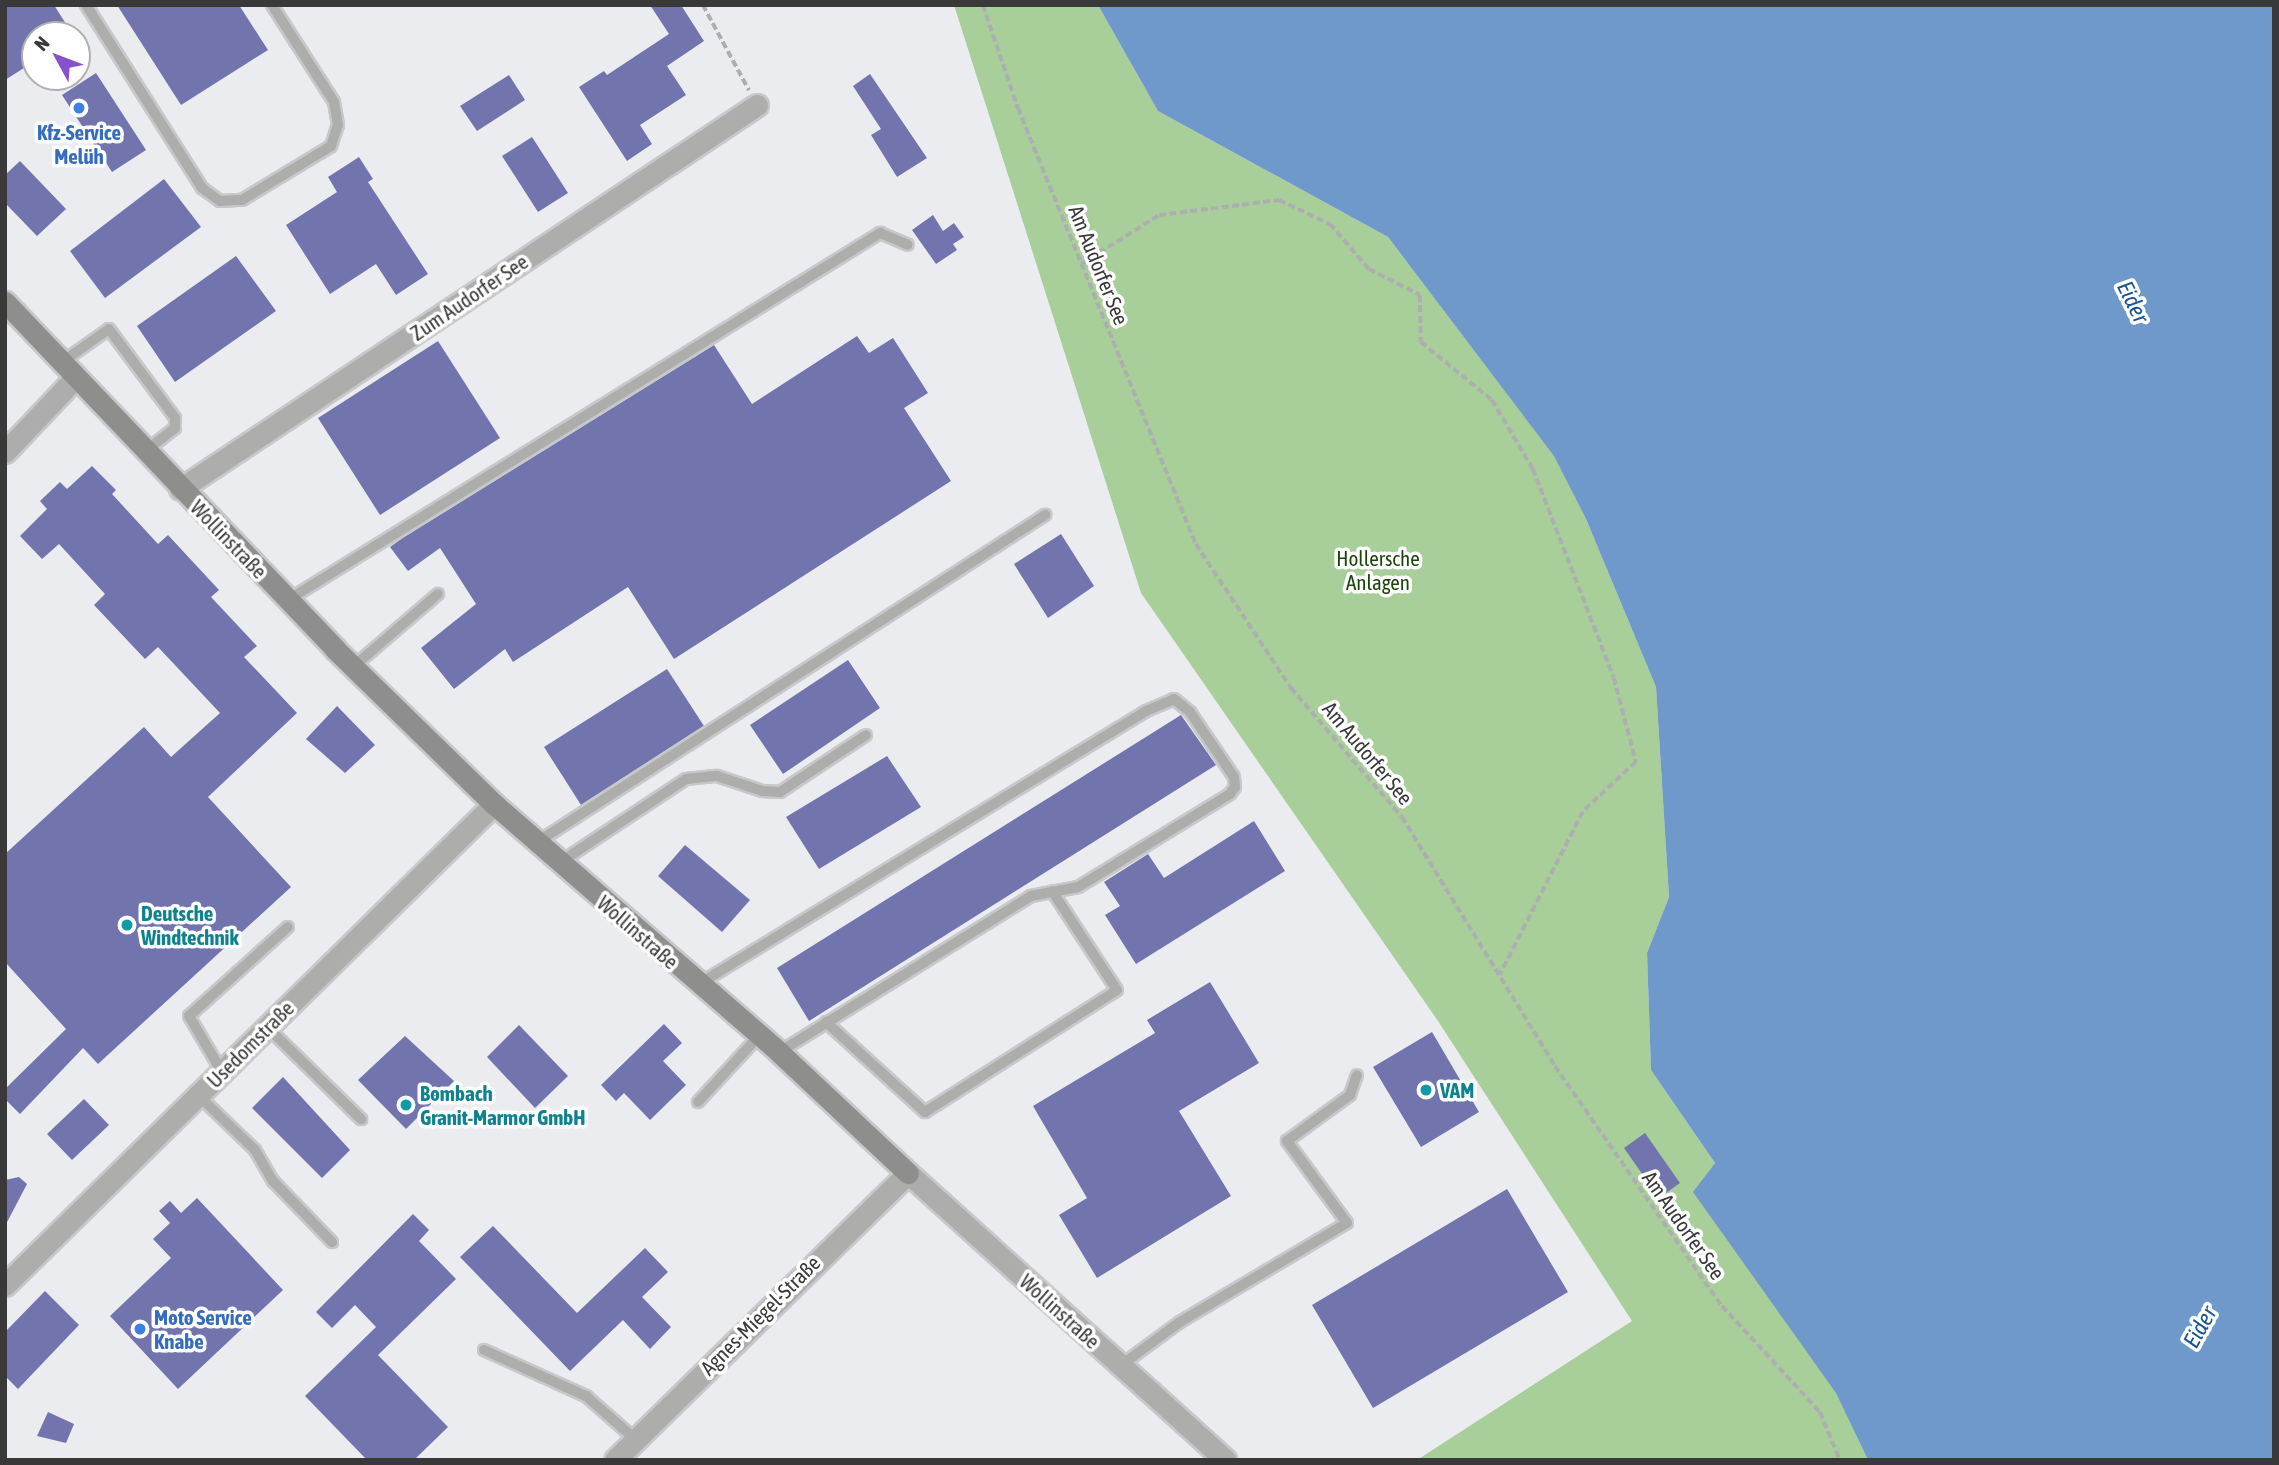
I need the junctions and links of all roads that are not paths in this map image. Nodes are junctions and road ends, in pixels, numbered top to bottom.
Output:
1 (86, 5) edge
2 (272, 5) edge
3 (757, 105) road end
4 (908, 245) dead end
5 (5, 302) edge
6 (69, 369) junction
7 (5, 452) edge
8 (145, 452) junction
9 (180, 489) junction
10 (1045, 515) dead end
11 (438, 594) dead end
12 (288, 600) junction
13 (353, 667) junction
14 (866, 735) dead end
15 (494, 804) junction
16 (536, 843) junction
17 (559, 863) junction
18 (1052, 891) junction
19 (288, 927) dead end
20 (699, 984) junction
21 (826, 1022) junction
22 (267, 1027) junction
23 (759, 1036) junction
24 (779, 1052) junction
25 (222, 1072) junction
26 (1357, 1075) dead end
27 (198, 1096) junction
28 (698, 1102) dead end
29 (361, 1119) dead end
30 (908, 1173) junction
31 (332, 1242) dead end
32 (5, 1284) edge
33 (484, 1350) dead end
34 (1121, 1366) junction
35 (636, 1440) junction
36 (615, 1460) edge
37 (1226, 1460) edge

1 - 2 lane
3 - 9 street, Zum Audorfer See
4 - 12 lane
5 - 6 street, Wollinstraße
6 - 7 street
6 - 8 street, Wollinstraße
6 - 8 lane
8 - 9 street, Wollinstraße
9 - 12 street, Wollinstraße
10 - 16 lane
11 - 13 lane
12 - 13 street, Wollinstraße
13 - 15 street, Wollinstraße
14 - 17 lane
15 - 16 street, Wollinstraße
15 - 22 street, Usedomstraße
16 - 17 street, Wollinstraße
17 - 20 street, Wollinstraße
18 - 20 lane
18 - 21 lane
18 - 21 lane
19 - 25 lane
20 - 23 street, Wollinstraße
21 - 24 lane
22 - 25 street, Usedomstraße
22 - 29 lane
23 - 24 street, Wollinstraße
23 - 28 lane
24 - 30 street, Wollinstraße
25 - 27 street, Usedomstraße
26 - 34 lane
27 - 31 lane
27 - 32 street, Usedomstraße
30 - 34 street, Wollinstraße
30 - 35 street, Agnes-Miegel-Straße
33 - 35 lane
34 - 37 street, Wollinstraße
35 - 36 street, Agnes-Miegel-Straße

